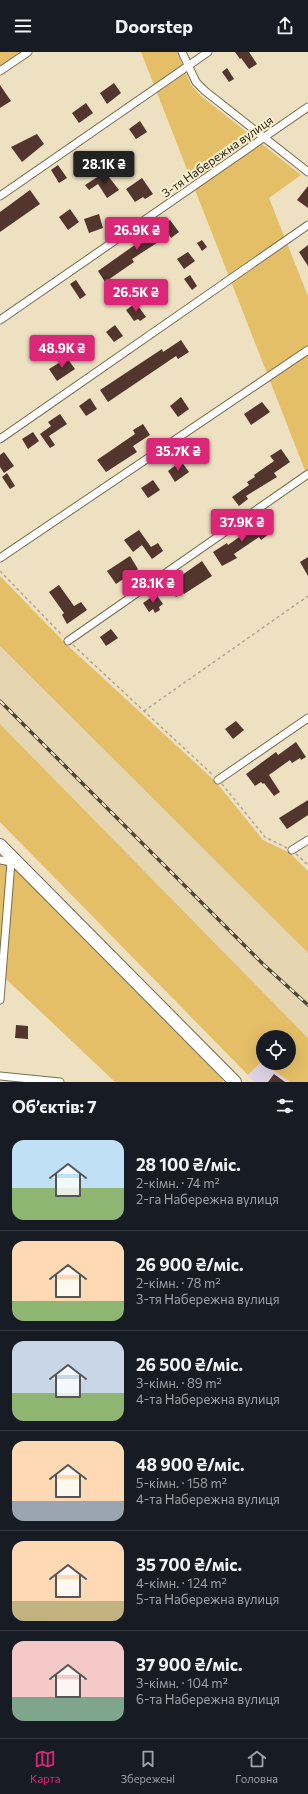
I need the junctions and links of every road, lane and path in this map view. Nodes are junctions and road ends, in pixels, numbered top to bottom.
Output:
1 (28, 52) edge
2 (182, 52) edge
3 (208, 52) edge
4 (188, 66) junction
5 (0, 71) edge
6 (308, 106) edge
7 (263, 137) junction
8 (308, 172) edge
9 (0, 196) edge
10 (308, 225) edge
11 (0, 320) edge
12 (308, 350) edge
13 (0, 439) edge
14 (308, 474) edge
15 (0, 558) edge
16 (0, 571) edge
17 (308, 596) edge
18 (68, 640) junction
19 (144, 711) junction
20 (308, 718) edge
21 (218, 780) junction
22 (308, 840) edge
23 (292, 850) junction
24 (5, 855) edge
25 (308, 866) edge
26 (2, 972) edge
27 (0, 1000) edge
28 (0, 1076) edge
29 (231, 1081) edge
30 (60, 1082) edge

1 - 5 street
2 - 4 street
3 - 4 street
4 - 7 street
4 - 9 street
6 - 7 street, 3-тя Набережна вулиця
7 - 8 street
7 - 11 street, 3-тя Набережна вулиця
10 - 13 street
12 - 15 street
14 - 18 street
16 - 18 path
17 - 19 path
18 - 19 path
19 - 21 path
20 - 21 street
21 - 23 path
22 - 23 street
23 - 25 path
24 - 26 street
24 - 29 main road
26 - 27 street
28 - 30 street

